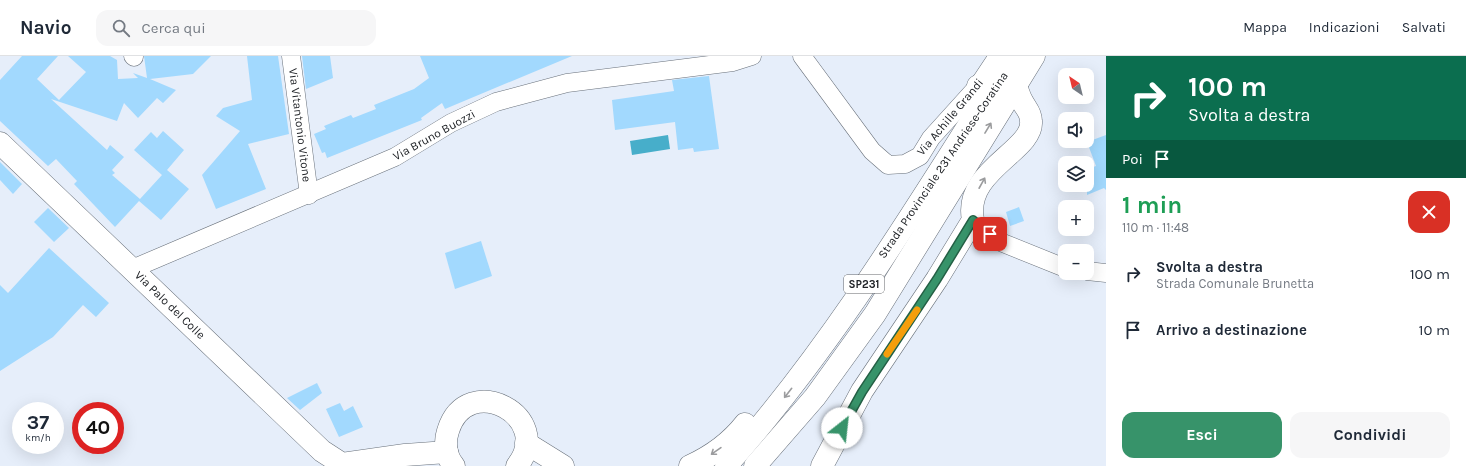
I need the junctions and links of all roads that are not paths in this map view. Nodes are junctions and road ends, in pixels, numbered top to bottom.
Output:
1 (291, 56) edge
2 (752, 56) edge
3 (802, 56) edge
4 (998, 56) edge
5 (1016, 56) edge
6 (1034, 56) edge
7 (1016, 84) junction
8 (978, 86) junction
9 (974, 118) junction
10 (3, 151) edge
11 (954, 185) junction
12 (309, 195) junction
13 (910, 216) junction
14 (973, 220) junction
15 (1058, 265) edge
16 (132, 269) junction
17 (1094, 271) edge
18 (1106, 272) edge
19 (526, 443) junction
20 (449, 451) edge
21 (517, 466) edge
22 (563, 466) edge
23 (690, 466) edge
24 (726, 466) edge
25 (755, 466) edge
26 (772, 466) edge
27 (822, 466) edge

1 - 12 street, Via Vitantonio Vitone
2 - 12 street, Via Bruno Buozzi
3 - 8 street, Via Achille Grandi
4 - 8 street, Via Achille Grandi
5 - 9 main road, Strada Provinciale 231 Andriese-Coratina / SP231
6 - 7 main road, Strada Provinciale 231 Andriese-Coratina / SP231
11 -> 7 main road, Strada Provinciale 231 Andriese-Coratina / SP231
14 -> 7 main road
8 - 9 main road
9 - 13 main road, Strada Provinciale 231 Andriese-Coratina / SP231
10 - 16 main road, Via Palo del Colle
11 - 25 main road, Strada Provinciale 231 Andriese-Coratina / SP231
11 - 26 main road
12 - 16 street, Via Bruno Buozzi
13 -> 23 main road
13 -> 24 main road, Strada Provinciale 231 Andriese-Coratina / SP231
14 - 15 street
14 - 27 main road
16 - 20 main road, Via Palo del Colle
17 - 18 street
19 - 20 main road
19 - 21 main road
19 - 22 main road

